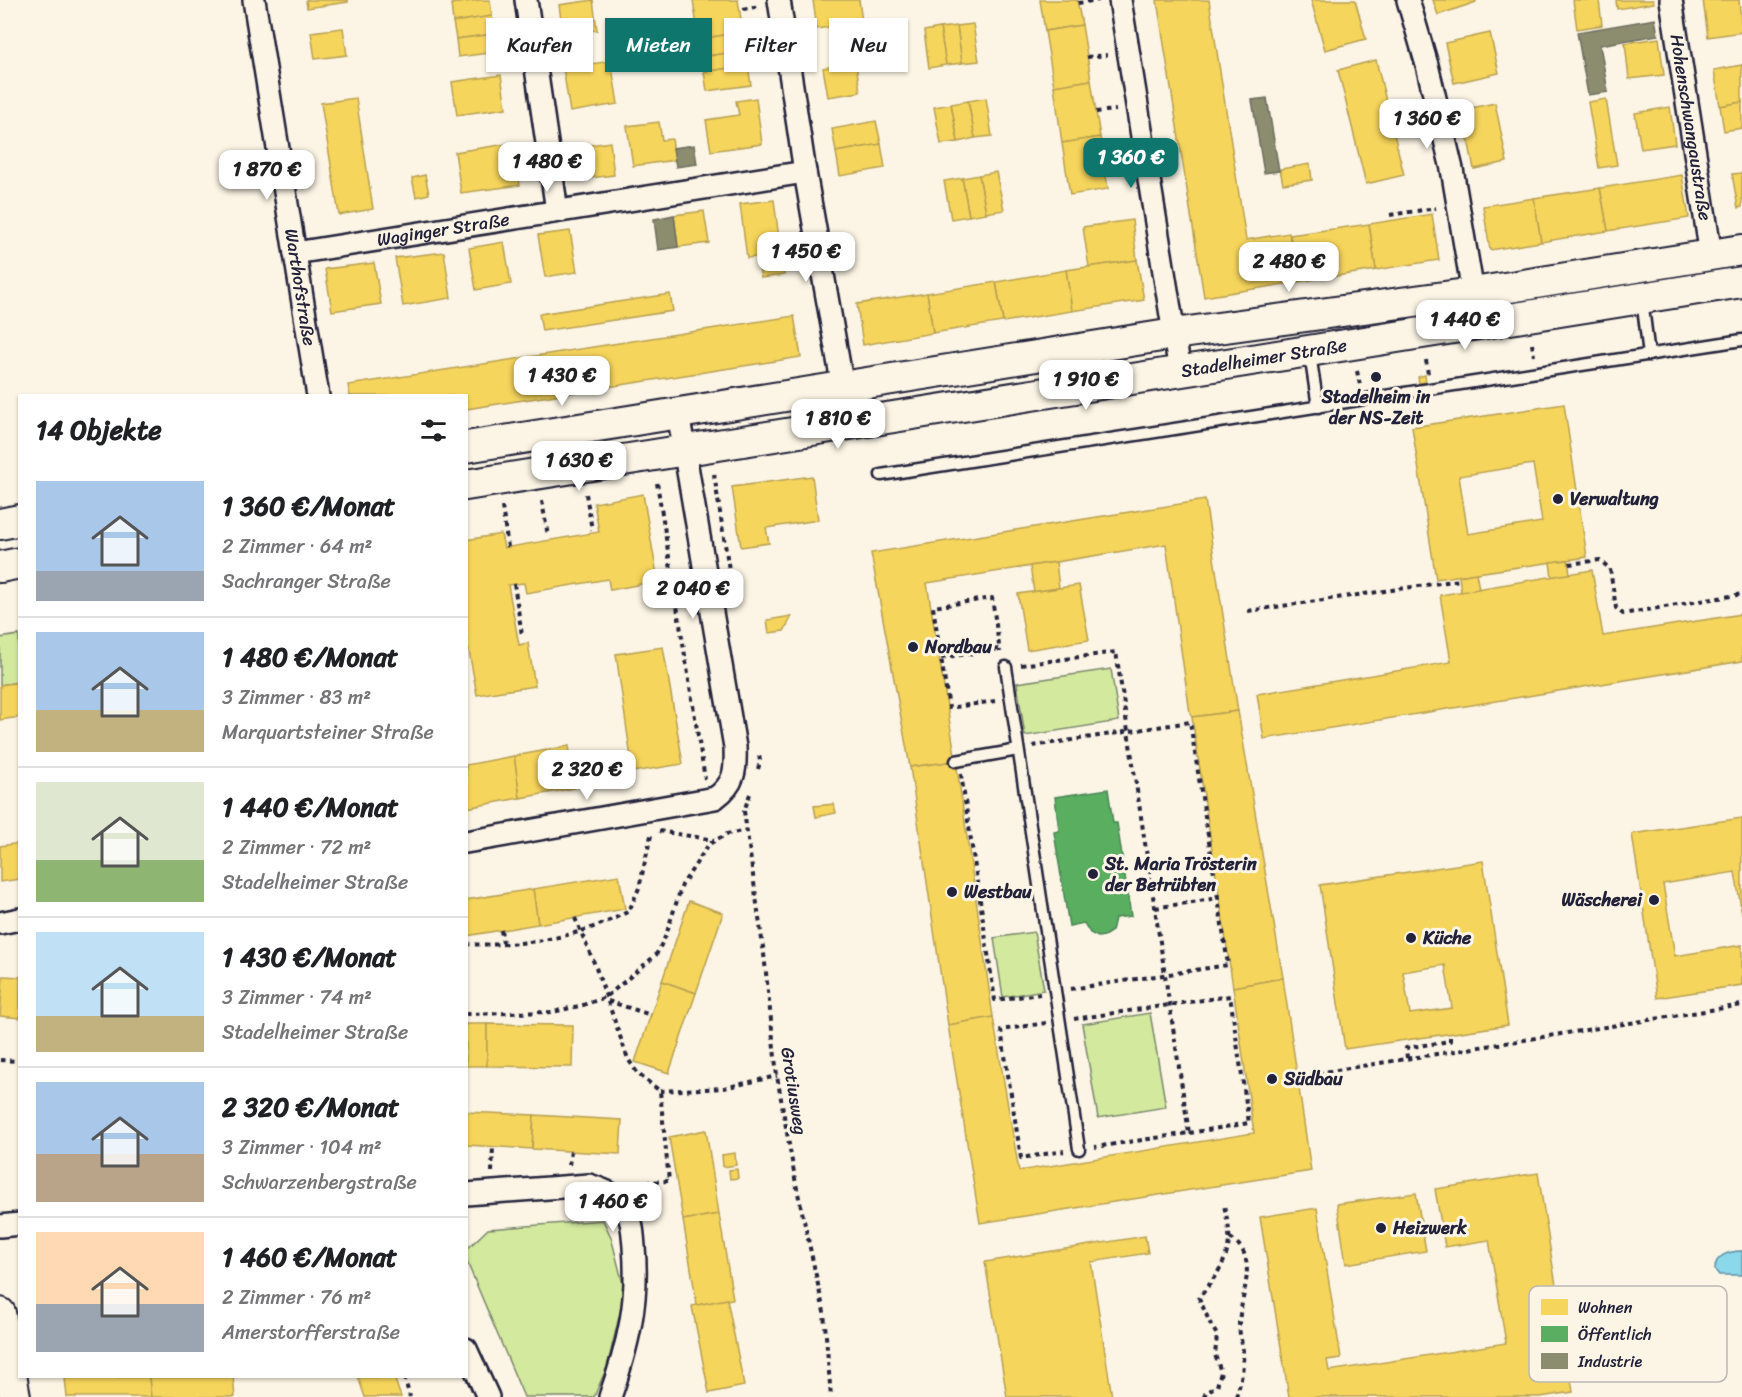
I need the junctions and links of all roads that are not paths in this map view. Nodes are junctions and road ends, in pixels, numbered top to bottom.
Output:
1 (254, 0) edge
2 (526, 0) edge
3 (779, 0) edge
4 (1120, 0) edge
5 (1408, 0) edge
6 (1671, 0) edge
7 (805, 172) junction
8 (557, 211) junction
9 (1742, 250) edge
10 (295, 253) junction
11 (1711, 255) junction
12 (1742, 282) edge
13 (1473, 293) junction
14 (1642, 298) junction
15 (1174, 334) junction
16 (1742, 340) edge
17 (1310, 351) junction
18 (1650, 355) junction
19 (1180, 371) junction
20 (843, 388) junction
21 (318, 394) edge
22 (1318, 407) junction
23 (678, 413) junction
24 (468, 447) edge
25 (684, 451) junction
26 (881, 475) dead end
27 (468, 485) edge
28 (18, 520) edge
29 (0, 524) edge
30 (1006, 667) road end
31 (1018, 750) junction
32 (957, 760) road end
33 (468, 842) edge
34 (18, 919) edge
35 (0, 923) edge
36 (1079, 1149) road end
37 (468, 1194) edge
38 (18, 1224) edge
39 (0, 1226) edge
40 (0, 1313) edge
41 (468, 1353) edge
42 (15, 1397) edge
43 (488, 1397) edge
44 (610, 1397) edge

1 - 10 street, Warthofstraße
2 - 8 street
3 - 7 street
4 - 15 street
5 - 13 street
6 - 11 street, Hohenschwangaustraße
7 - 8 street, Waginger Straße
7 - 20 street
8 - 10 street, Waginger Straße
9 - 11 main road, Stadelheimer Straße
10 - 21 street, Warthofstraße
11 - 13 main road, Stadelheimer Straße
12 - 14 main road, Stadelheimer Straße
13 - 15 main road, Stadelheimer Straße
14 - 17 main road, Stadelheimer Straße
14 - 18 lane
15 - 19 street
15 - 20 main road, Stadelheimer Straße
16 - 18 lane
17 - 19 main road, Stadelheimer Straße
17 - 22 lane
18 - 22 lane
19 - 25 main road, Stadelheimer Straße
20 - 23 main road, Stadelheimer Straße
22 - 26 lane
23 - 24 main road, Stadelheimer Straße
23 - 25 street
25 - 27 main road, Stadelheimer Straße
25 - 33 street
28 - 29 main road
30 - 31 lane
31 - 32 lane
31 - 36 lane
34 - 35 street
37 - 44 street
38 - 39 street
40 - 42 main road
41 - 43 street

